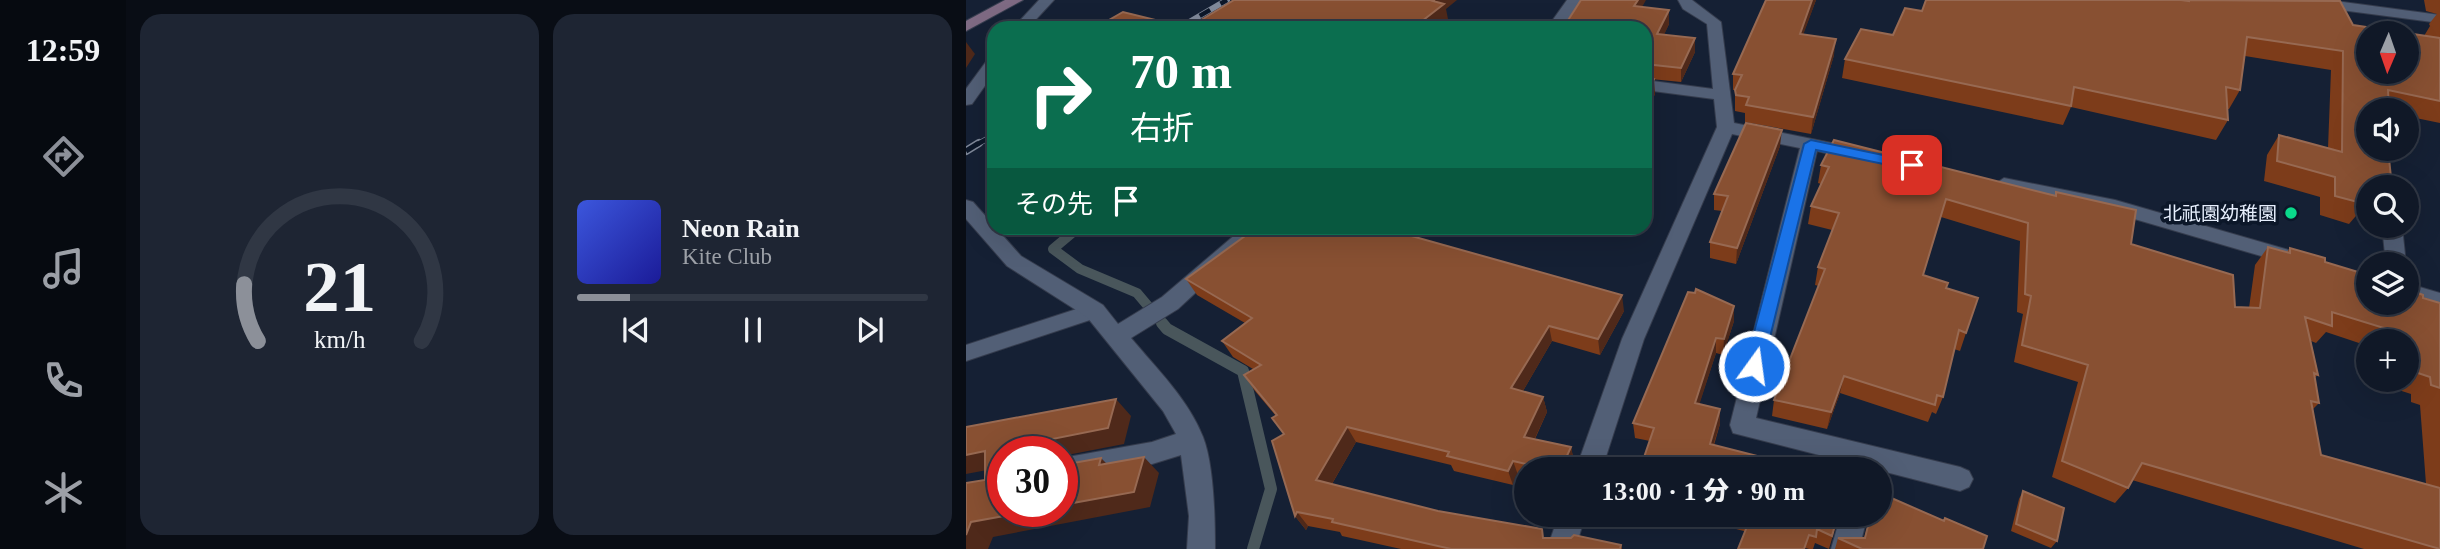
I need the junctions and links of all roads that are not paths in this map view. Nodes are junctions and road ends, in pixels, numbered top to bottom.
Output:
1 (1016, 0) edge
2 (1047, 0) edge
3 (1574, 0) edge
4 (1685, 0) edge
5 (2295, 0) edge
6 (2440, 19) edge
7 (1027, 21) edge
8 (1559, 21) edge
9 (966, 27) edge
10 (987, 72) edge
11 (1652, 86) edge
12 (1722, 95) junction
13 (966, 100) edge
14 (1726, 127) junction
15 (1811, 144) junction
16 (1877, 158) edge
17 (1983, 180) edge
18 (966, 207) edge
19 (987, 231) edge
20 (991, 235) edge
21 (1247, 235) edge
22 (2315, 265) edge
23 (2419, 294) edge
24 (2440, 300) edge
25 (1095, 311) junction
26 (1116, 336) junction
27 (966, 353) edge
28 (1192, 440) junction
29 (1593, 457) edge
30 (1849, 457) edge
31 (1078, 467) edge
32 (1892, 467) edge
33 (1960, 479) dead end
34 (1569, 527) edge
35 (1851, 527) edge
36 (1201, 549) edge
37 (1561, 549) edge
38 (1845, 549) edge

1 - 9 main road
2 - 7 street
3 - 8 street
4 - 12 street
5 - 6 street
10 - 13 street
11 - 12 street
12 - 14 street
14 - 15 street
14 - 29 street
15 - 16 street
15 - 30 street
17 - 22 street
18 - 19 street
20 - 25 street
21 - 26 street
23 - 24 street
25 - 26 street
25 - 27 lane
26 - 28 street
28 - 31 street
28 - 36 street
32 - 33 street
34 - 37 street
35 - 38 street

